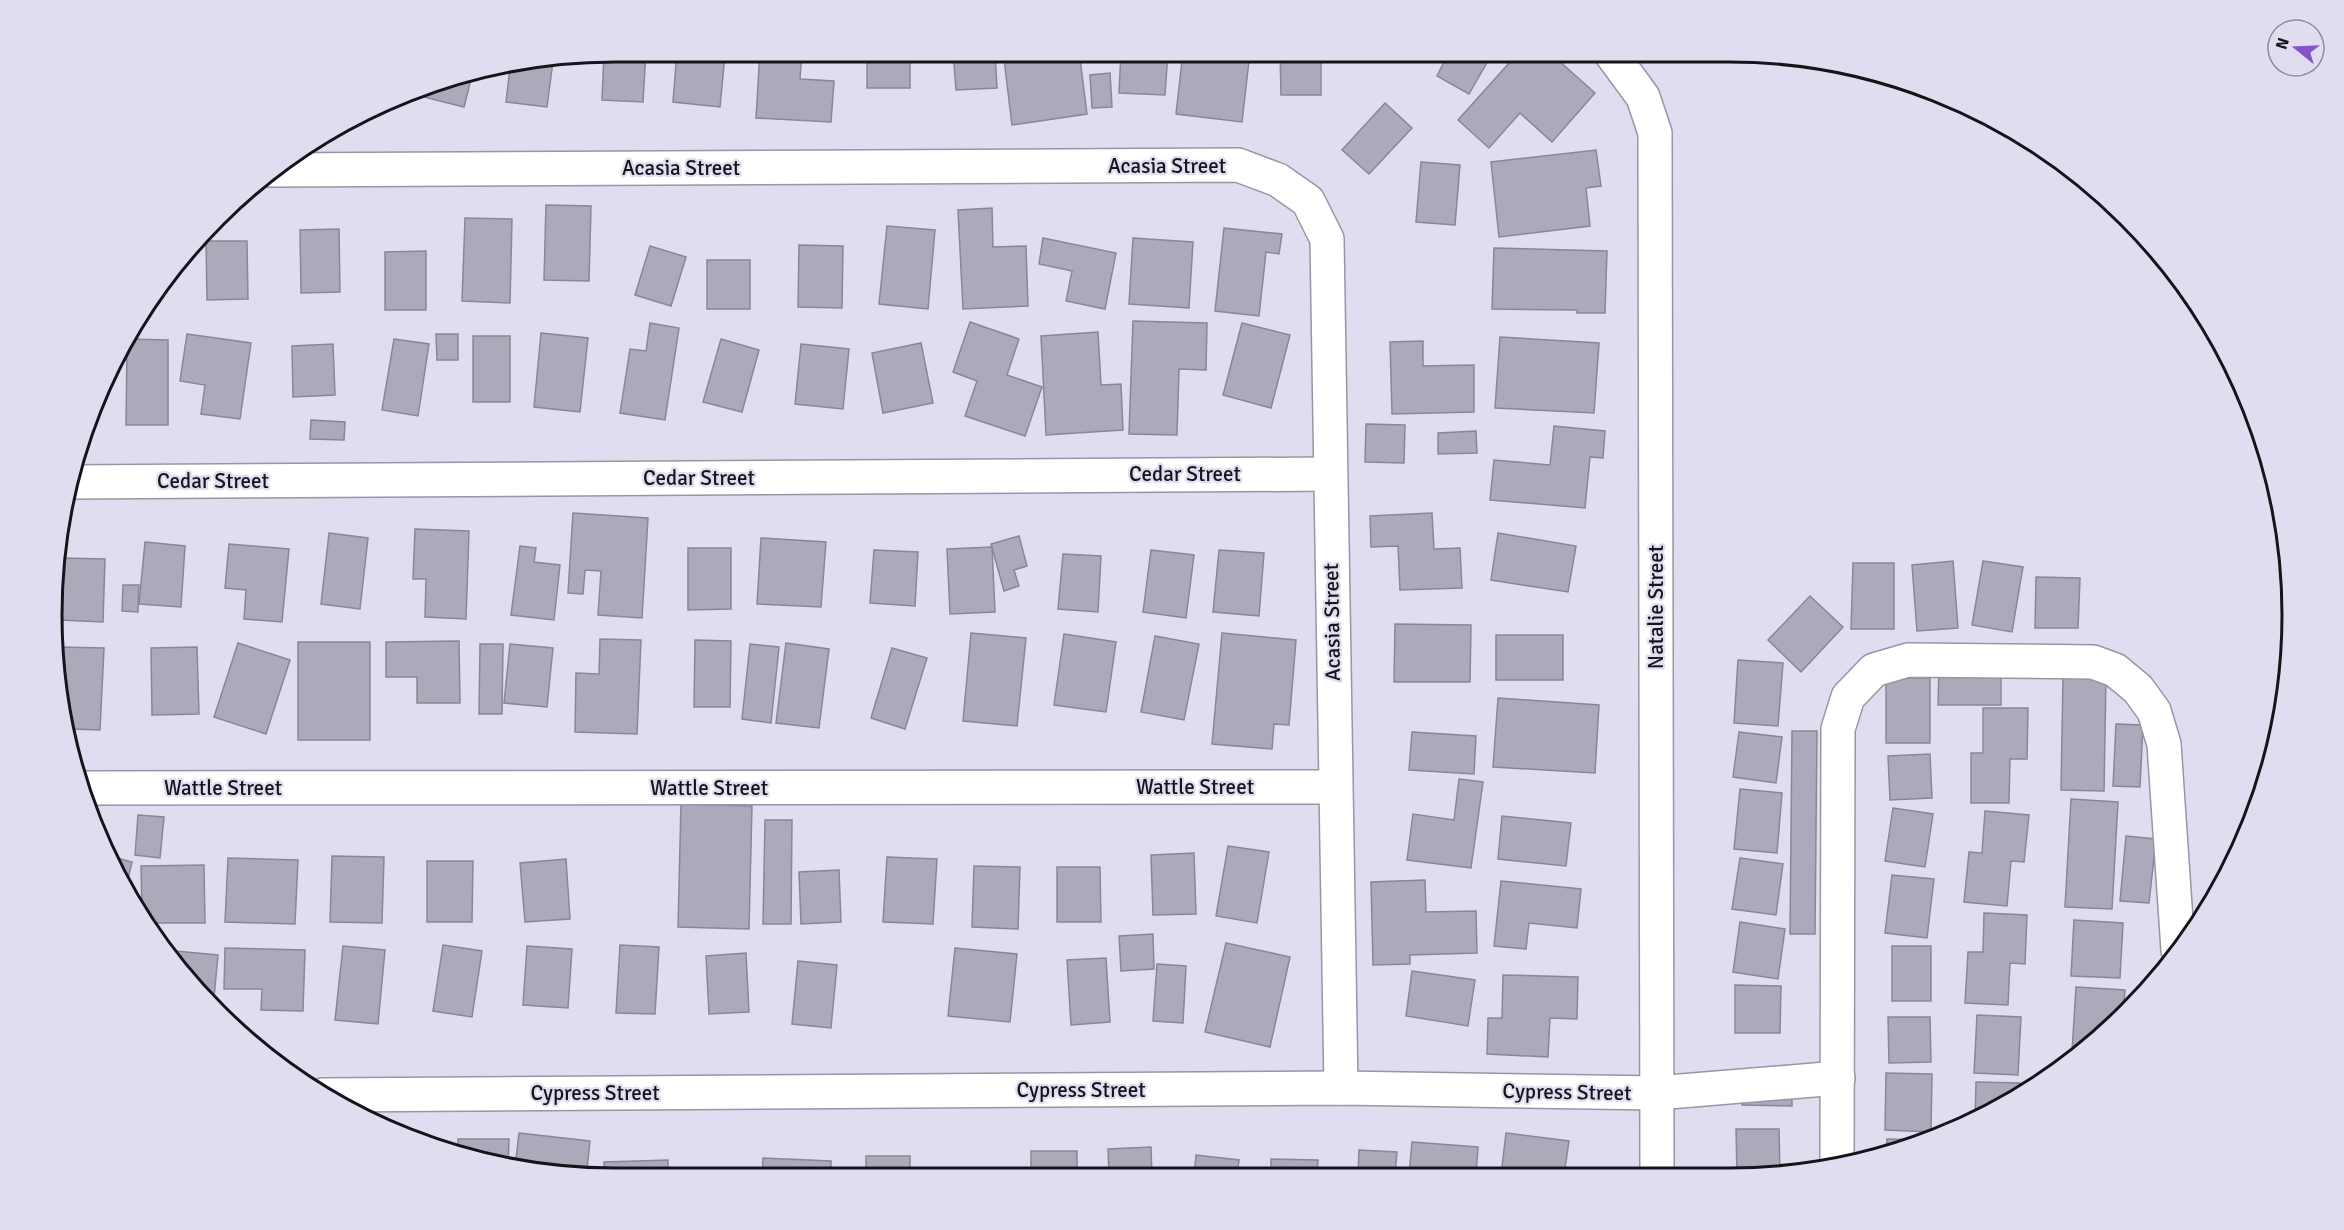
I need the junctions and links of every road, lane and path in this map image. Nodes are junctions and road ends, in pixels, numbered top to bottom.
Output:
1 (1617, 62) edge
2 (286, 170) edge
3 (1330, 474) junction
4 (78, 482) edge
5 (1335, 787) junction
6 (89, 788) edge
7 (2177, 939) edge
8 (1838, 1078) junction
9 (1341, 1088) junction
10 (1657, 1093) junction
11 (340, 1095) edge
12 (1837, 1158) edge
13 (1657, 1168) edge

1 - 10 street, Natalie Street
2 - 3 street, Acasia Street
3 - 4 street, Cedar Street
3 - 5 street, Acasia Street
5 - 6 street, Wattle Street
5 - 9 street, Acasia Street
7 - 8 street
8 - 10 street, Cypress Street
8 - 12 street
9 - 10 street, Cypress Street
9 - 11 street, Cypress Street
10 - 13 street, Natalie Street

